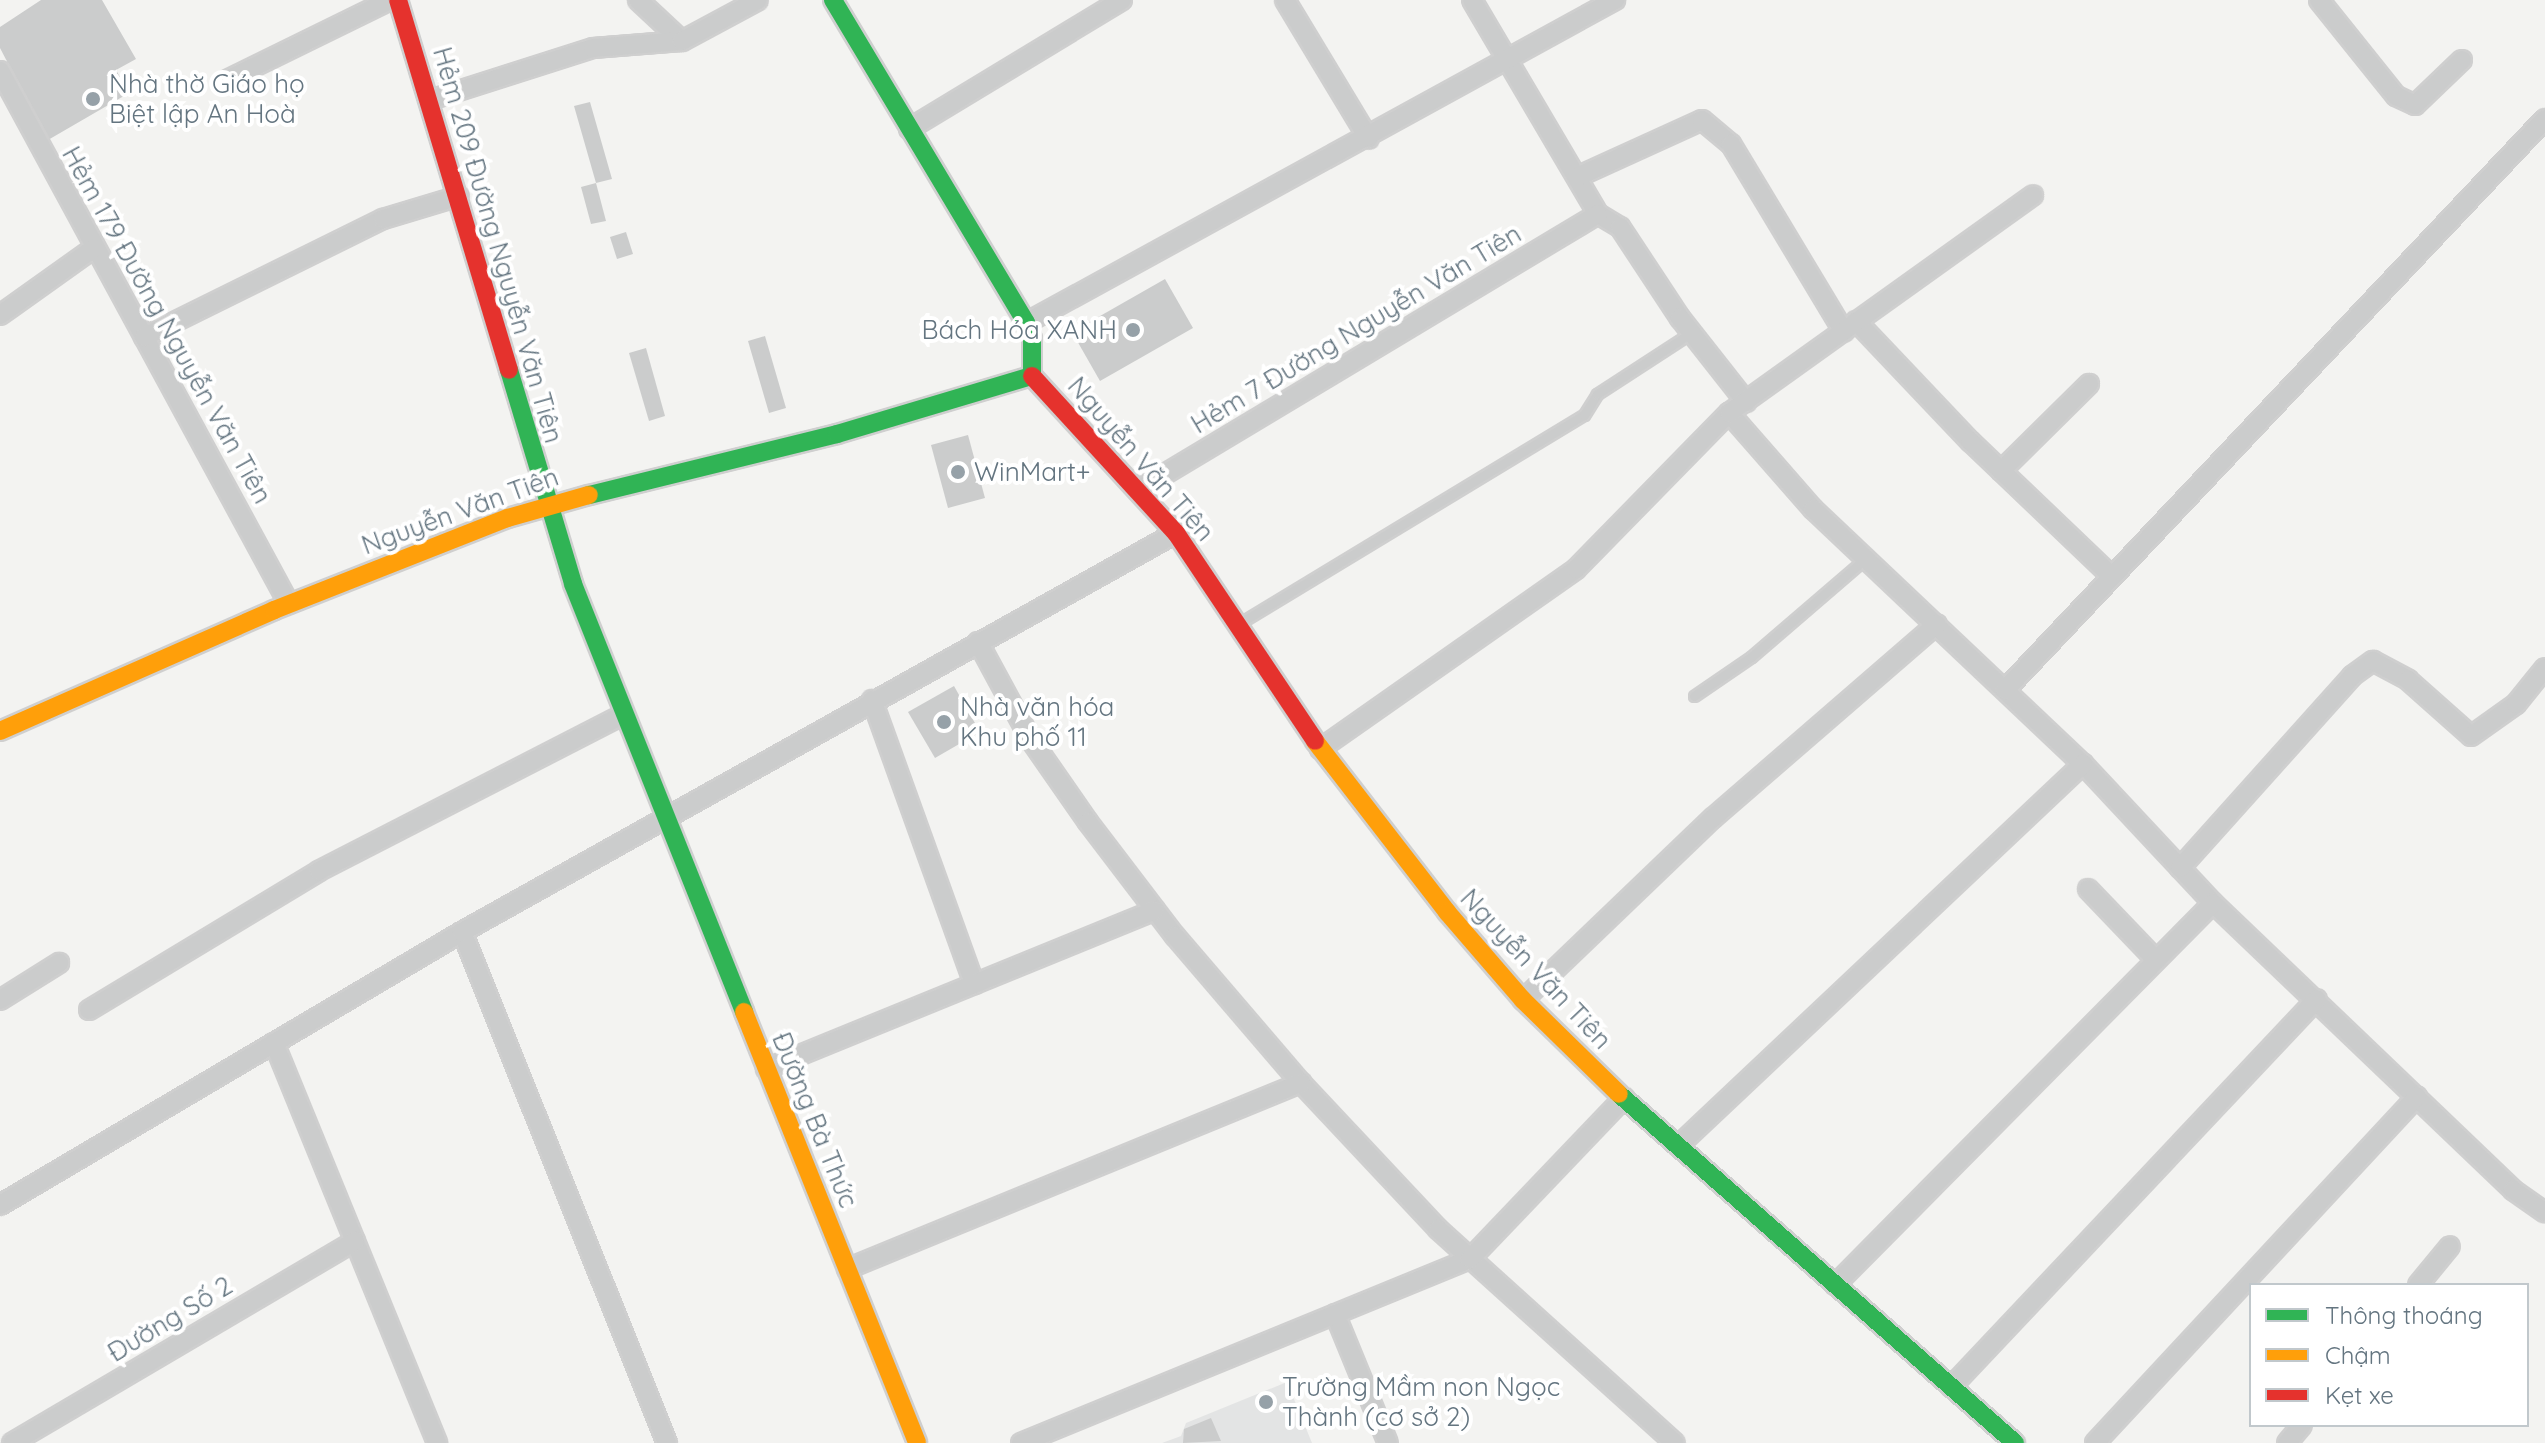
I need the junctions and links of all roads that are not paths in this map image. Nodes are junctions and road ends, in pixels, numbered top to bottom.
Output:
1 (390, 0) edge
2 (398, 0) edge
3 (638, 0) edge
4 (758, 0) edge
5 (833, 0) edge
6 (1122, 0) edge
7 (1285, 0) edge
8 (1472, 0) edge
9 (1615, 0) edge
10 (2319, 0) edge
11 (682, 41) junction
12 (1509, 59) junction
13 (2462, 60) dead end
14 (0, 71) edge
15 (227, 80) dead end
16 (430, 100) junction
17 (7, 105) edge
18 (2545, 119) edge
19 (909, 129) junction
20 (1369, 139) junction
21 (1577, 177) junction
22 (2033, 195) dead end
23 (459, 196) junction
24 (1598, 214) junction
25 (94, 248) junction
26 (0, 315) edge
27 (1026, 323) junction
28 (1850, 326) junction
29 (1691, 333) junction
30 (144, 337) junction
31 (1032, 376) junction
32 (2089, 384) dead end
33 (1746, 402) junction
34 (1729, 413) junction
35 (2001, 471) junction
36 (1140, 489) junction
37 (547, 506) junction
38 (1176, 533) junction
39 (1866, 558) junction
40 (2110, 575) junction
41 (289, 604) junction
42 (1237, 624) junction
43 (1937, 624) junction
44 (978, 642) junction
45 (2545, 668) edge
46 (2005, 690) junction
47 (1694, 696) dead end
48 (872, 700) junction
49 (623, 715) junction
50 (0, 731) edge
51 (1320, 749) junction
52 (2083, 764) junction
53 (665, 817) junction
54 (2180, 868) junction
55 (2088, 889) dead end
56 (2213, 903) junction
57 (1155, 910) junction
58 (462, 932) junction
59 (2156, 960) junction
60 (59, 963) dead end
61 (974, 984) junction
62 (2317, 999) junction
63 (0, 1000) edge
64 (1523, 1000) junction
65 (89, 1010) dead end
66 (274, 1043) junction
67 (766, 1069) junction
68 (1301, 1083) junction
69 (2417, 1096) junction
70 (1624, 1098) junction
71 (1678, 1146) junction
72 (0, 1205) edge
73 (2545, 1212) edge
74 (355, 1241) junction
75 (2450, 1246) dead end
76 (1470, 1259) junction
77 (847, 1269) junction
78 (2420, 1283) edge
79 (1835, 1285) junction
80 (1335, 1314) junction
81 (1951, 1387) junction
82 (2300, 1427) edge
83 (432, 1441) edge
84 (12, 1443) edge
85 (667, 1443) edge
86 (917, 1443) edge
87 (1021, 1443) edge
88 (1388, 1443) edge
89 (1675, 1443) edge
90 (2015, 1443) edge
91 (2095, 1443) edge
92 (2287, 1443) edge

1 - 15 street
2 - 16 street, Hẻm 209 Đường Nguyễn Văn Tiên
3 - 11 street
4 - 11 street
5 - 19 street
6 - 19 street
7 - 20 street
8 - 12 street
9 - 12 street
10 - 13 street
11 - 16 street
12 - 20 street
12 - 21 street
14 - 17 street, Hẻm 179 Đường Nguyễn Văn Tiên
16 - 23 street, Hẻm 209 Đường Nguyễn Văn Tiên
17 - 25 street, Hẻm 179 Đường Nguyễn Văn Tiên
18 - 40 street
19 - 27 street
20 - 27 street
21 - 24 street
21 - 28 street
22 - 28 street
23 - 30 street
23 - 37 street, Hẻm 209 Đường Nguyễn Văn Tiên
24 - 29 street
24 - 36 street, Hẻm 7 Đường Nguyễn Văn Tiên
25 - 26 street
25 - 30 street, Hẻm 179 Đường Nguyễn Văn Tiên
27 - 31 street
28 - 33 street
28 - 35 street
29 - 33 street
29 - 42 lane
30 - 41 street, Hẻm 179 Đường Nguyễn Văn Tiên
31 - 36 street, Nguyễn Văn Tiên
31 - 37 street, Nguyễn Văn Tiên
32 - 35 street
33 - 34 street
34 - 39 street
34 - 51 street
35 - 40 street
36 - 38 street, Nguyễn Văn Tiên
37 - 41 street, Nguyễn Văn Tiên
37 - 49 street, Hẻm 209 Đường Nguyễn Văn Tiên
38 - 42 street, Nguyễn Văn Tiên
38 - 44 street
39 - 43 street
39 - 47 lane
40 - 46 street
41 - 50 street, Nguyễn Văn Tiên
42 - 51 street, Nguyễn Văn Tiên
43 - 46 street
43 - 64 street
44 - 48 street
44 - 57 street
45 - 54 street
46 - 52 street
48 - 53 street
48 - 61 street
49 - 53 street, Đường Bà Thức
49 - 65 street
51 - 64 street, Nguyễn Văn Tiên
52 - 54 street
52 - 71 street
53 - 58 street
53 - 67 street, Đường Bà Thức
54 - 56 street
55 - 59 street
56 - 59 street
56 - 62 street
57 - 61 street
57 - 68 street
58 - 66 street
58 - 85 street
59 - 79 street
60 - 63 street
61 - 67 street
62 - 69 street
62 - 81 street
64 - 70 street, Nguyễn Văn Tiên
66 - 72 street
66 - 74 street
67 - 77 street, Đường Bà Thức
68 - 76 street
68 - 77 street
69 - 73 street
69 - 91 street
70 - 71 street, Nguyễn Văn Tiên
70 - 76 street
71 - 79 street, Nguyễn Văn Tiên
74 - 83 street
74 - 84 street, Đường Số 2
75 - 78 street
76 - 80 street
76 - 89 street
77 - 86 street, Đường Bà Thức
79 - 81 street, Nguyễn Văn Tiên
80 - 87 street
80 - 88 street
81 - 90 street, Nguyễn Văn Tiên
82 - 92 street

